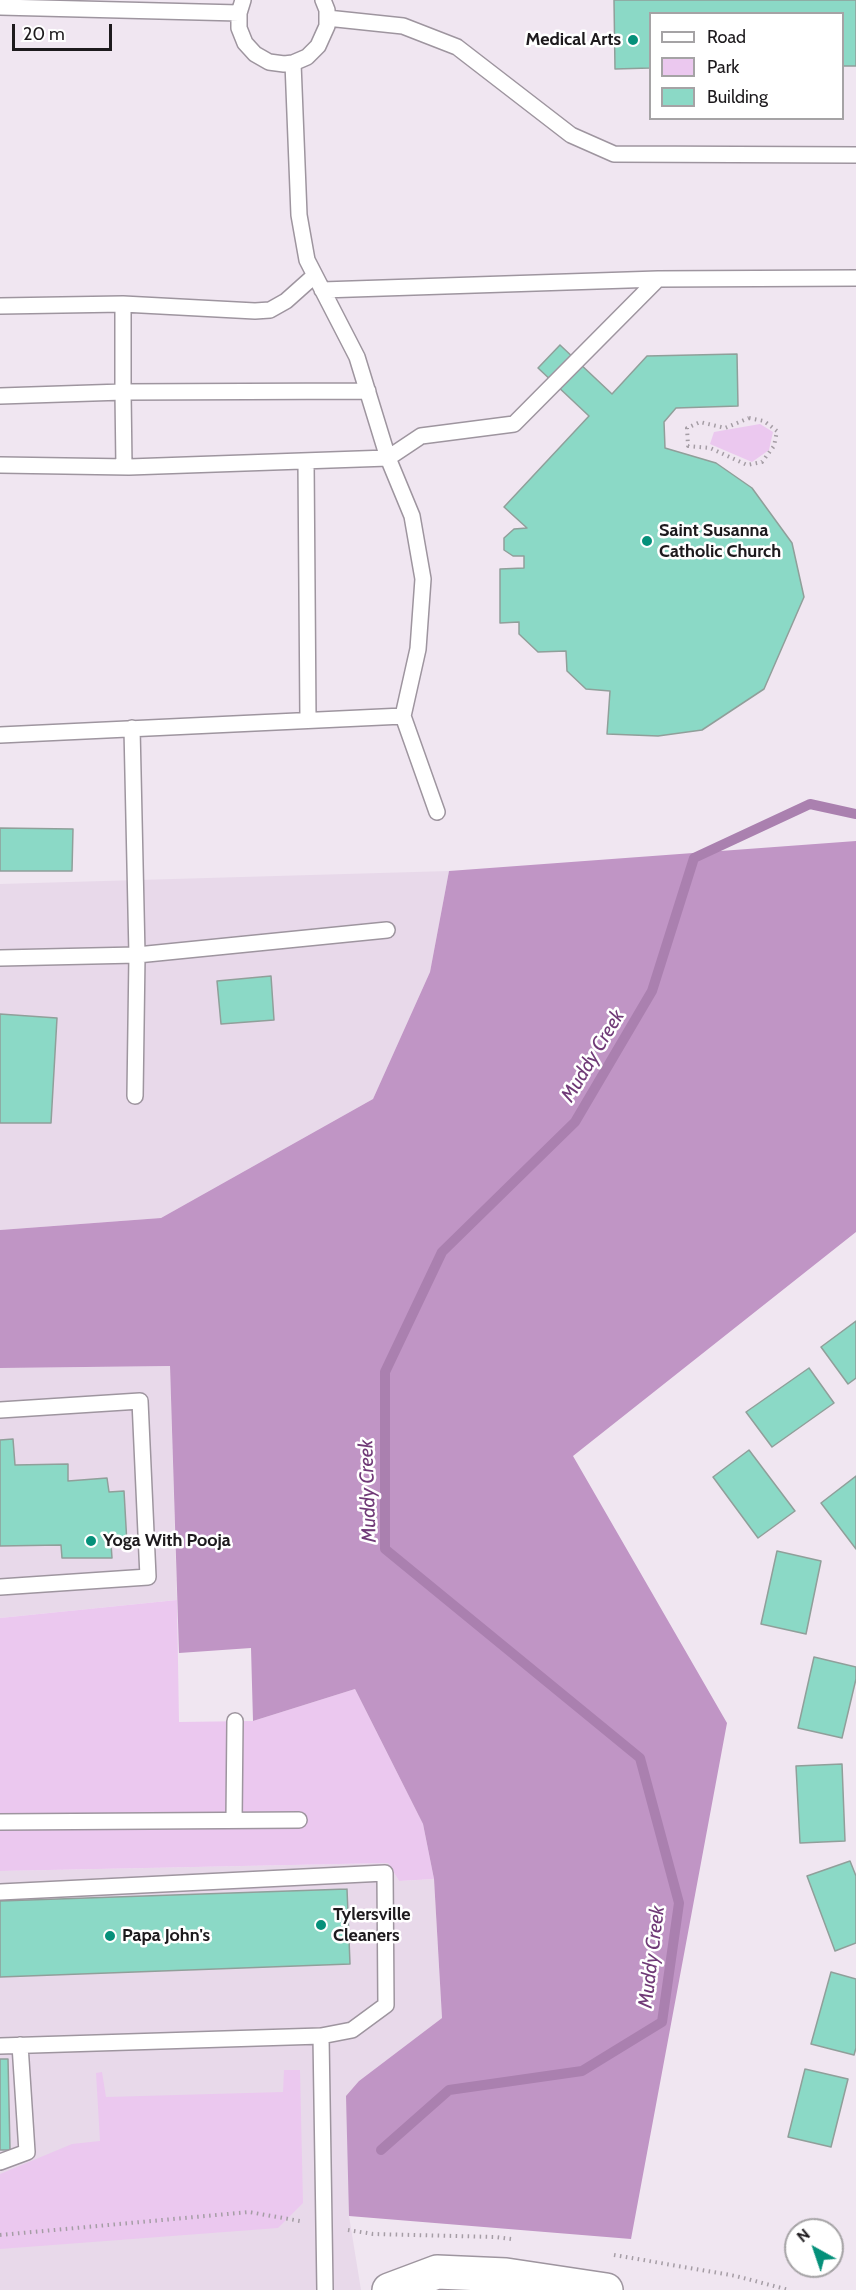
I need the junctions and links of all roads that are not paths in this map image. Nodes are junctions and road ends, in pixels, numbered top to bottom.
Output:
1 (323, 0) edge
2 (241, 6) edge
3 (0, 7) edge
4 (327, 18) junction
5 (293, 63) junction
6 (856, 155) edge
7 (314, 276) junction
8 (856, 278) edge
9 (658, 279) junction
10 (322, 290) junction
11 (123, 304) junction
12 (0, 306) edge
13 (368, 391) junction
14 (123, 392) junction
15 (0, 396) edge
16 (388, 458) junction
17 (306, 461) junction
18 (0, 465) edge
19 (124, 467) junction
20 (403, 716) junction
21 (308, 720) junction
22 (132, 728) junction
23 (0, 735) edge
24 (436, 812) dead end
25 (387, 930) dead end
26 (137, 955) junction
27 (0, 958) edge
28 (135, 1096) dead end
29 (0, 1410) edge
30 (0, 1587) edge
31 (235, 1721) dead end
32 (299, 1820) dead end
33 (234, 1821) junction
34 (0, 1822) edge
35 (0, 1892) edge
36 (321, 2036) junction
37 (0, 2046) edge
38 (20, 2046) junction
39 (0, 2162) edge
40 (325, 2290) edge
41 (389, 2290) edge
42 (606, 2290) edge

1 - 4 lane
2 - 3 lane
2 - 5 lane
4 - 5 lane
4 - 6 lane
5 - 7 lane
7 - 10 lane
7 - 11 lane
8 - 9 lane
9 - 10 lane
9 - 16 lane
10 - 13 lane
11 - 12 lane
11 - 14 lane
13 - 14 lane
13 - 16 lane
14 - 15 lane
14 - 19 lane
16 - 17 lane
16 - 20 lane
17 - 19 lane
17 - 21 lane
18 - 19 lane
20 - 21 lane
20 - 24 lane
21 - 22 lane
22 - 23 lane
22 - 26 lane
25 - 26 lane
26 - 27 lane
26 - 28 lane
29 - 30 lane
31 - 33 lane
32 - 33 lane
33 - 34 lane
35 - 36 lane
36 - 38 lane
36 - 40 lane
37 - 38 lane
38 - 39 lane
41 - 42 main road

